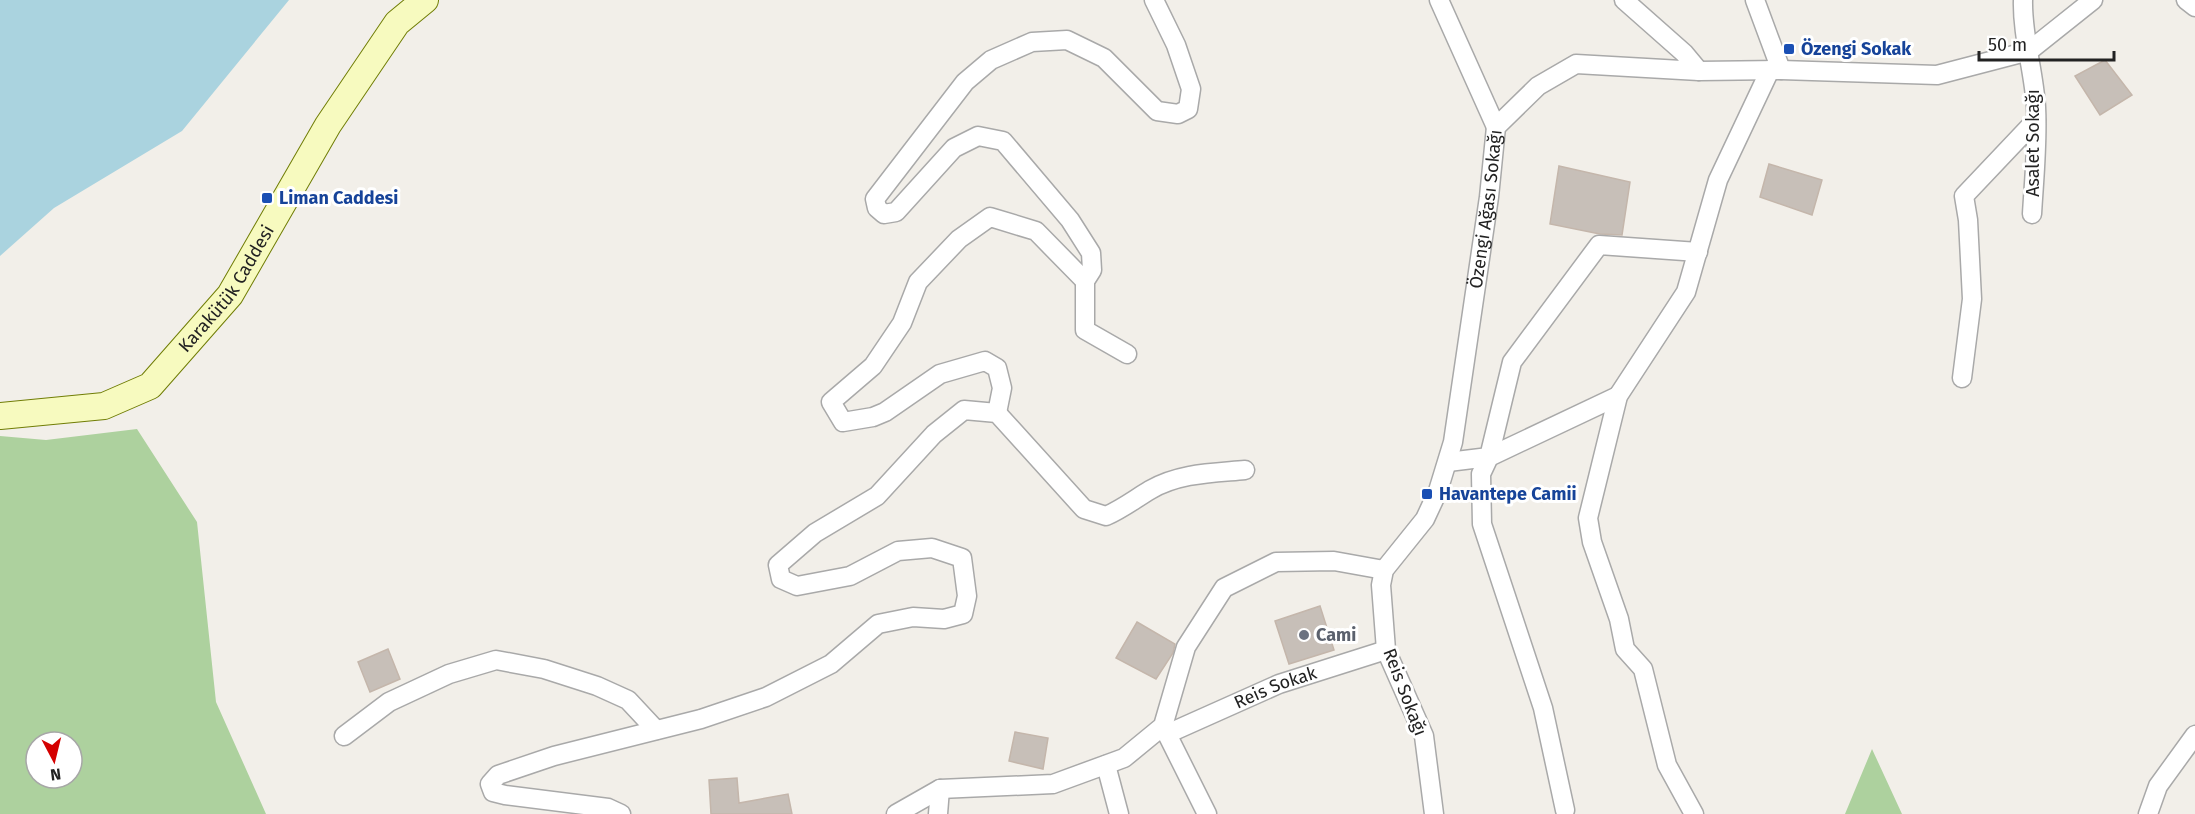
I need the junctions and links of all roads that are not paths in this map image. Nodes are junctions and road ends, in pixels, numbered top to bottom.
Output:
1 (425, 0) edge
2 (1154, 0) edge
3 (1439, 0) edge
4 (1624, 0) edge
5 (1755, 0) edge
6 (2023, 0) edge
7 (2093, 0) edge
8 (2186, 0) edge
9 (2195, 7) edge
10 (2029, 51) junction
11 (1776, 70) junction
12 (1700, 71) junction
13 (2036, 120) junction
14 (1496, 127) junction
15 (2032, 214) dead end
16 (1698, 252) junction
17 (1085, 281) junction
18 (1127, 354) dead end
19 (1962, 378) dead end
20 (1618, 396) junction
21 (997, 413) junction
22 (0, 416) edge
23 (1489, 457) junction
24 (1448, 462) junction
25 (1245, 470) dead end
26 (1383, 570) junction
27 (1386, 650) junction
28 (656, 730) junction
29 (1165, 730) junction
30 (2195, 735) edge
31 (345, 736) dead end
32 (1106, 765) junction
33 (940, 789) junction
34 (1565, 810) dead end
35 (621, 814) edge
36 (896, 814) edge
37 (938, 814) edge
38 (1119, 814) edge
39 (1207, 814) edge
40 (1434, 814) edge
41 (1694, 814) edge
42 (2148, 814) edge

1 - 22 main road, Karakütük Caddesi
2 - 17 street
3 - 14 street
4 - 12 street
5 - 11 street
6 - 10 street, Asalet Sokağı
7 - 10 street
8 - 9 street
10 - 11 street, Özengi Ağası Sokağı
10 - 13 street, Asalet Sokağı
11 - 12 street, Özengi Ağası Sokağı
11 - 16 street
12 - 14 street, Özengi Ağası Sokağı
13 - 15 street, Asalet Sokağı
13 - 19 street
14 - 24 street, Özengi Ağası Sokağı
16 - 20 street
16 - 23 street
17 - 18 street
17 - 21 street
20 - 23 street
20 - 41 street
21 - 25 street
21 - 28 street
23 - 24 street
23 - 34 street
24 - 26 street, Özengi Ağası Sokağı
26 - 27 street, Reis Sokağı
26 - 29 street
27 - 29 street, Reis Sokak
27 - 40 street, Reis Sokağı
28 - 31 street
28 - 35 street
29 - 32 street, Reis Sokak
29 - 39 street
30 - 42 street
32 - 33 street, Reis Sokak
32 - 38 street
33 - 36 street
33 - 37 street

